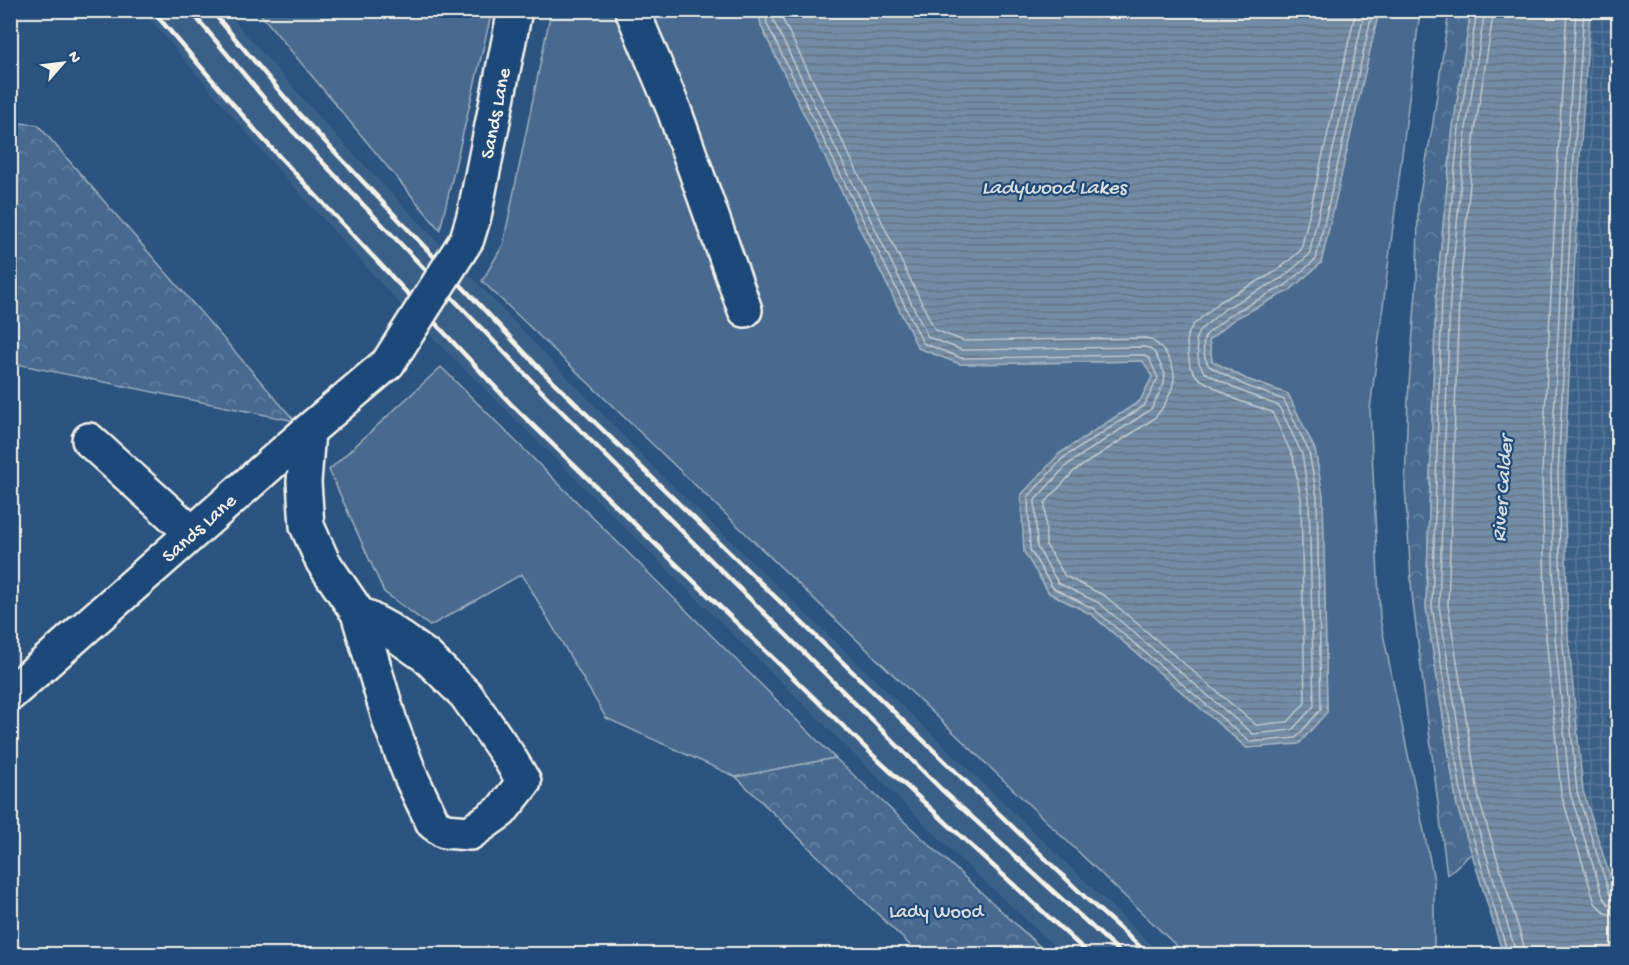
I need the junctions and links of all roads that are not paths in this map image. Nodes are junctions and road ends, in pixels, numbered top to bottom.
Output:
1 (514, 10) edge
2 (632, 10) edge
3 (745, 310) dead end
4 (308, 430) junction
5 (89, 440) dead end
6 (192, 533) junction
7 (358, 613) junction
8 (10, 694) edge

1 - 4 street, Sands Lane, bridge
2 - 3 street
4 - 6 street, Sands Lane
4 - 7 street
5 - 6 street
6 - 8 street, Sands Lane
7 - 7 street

